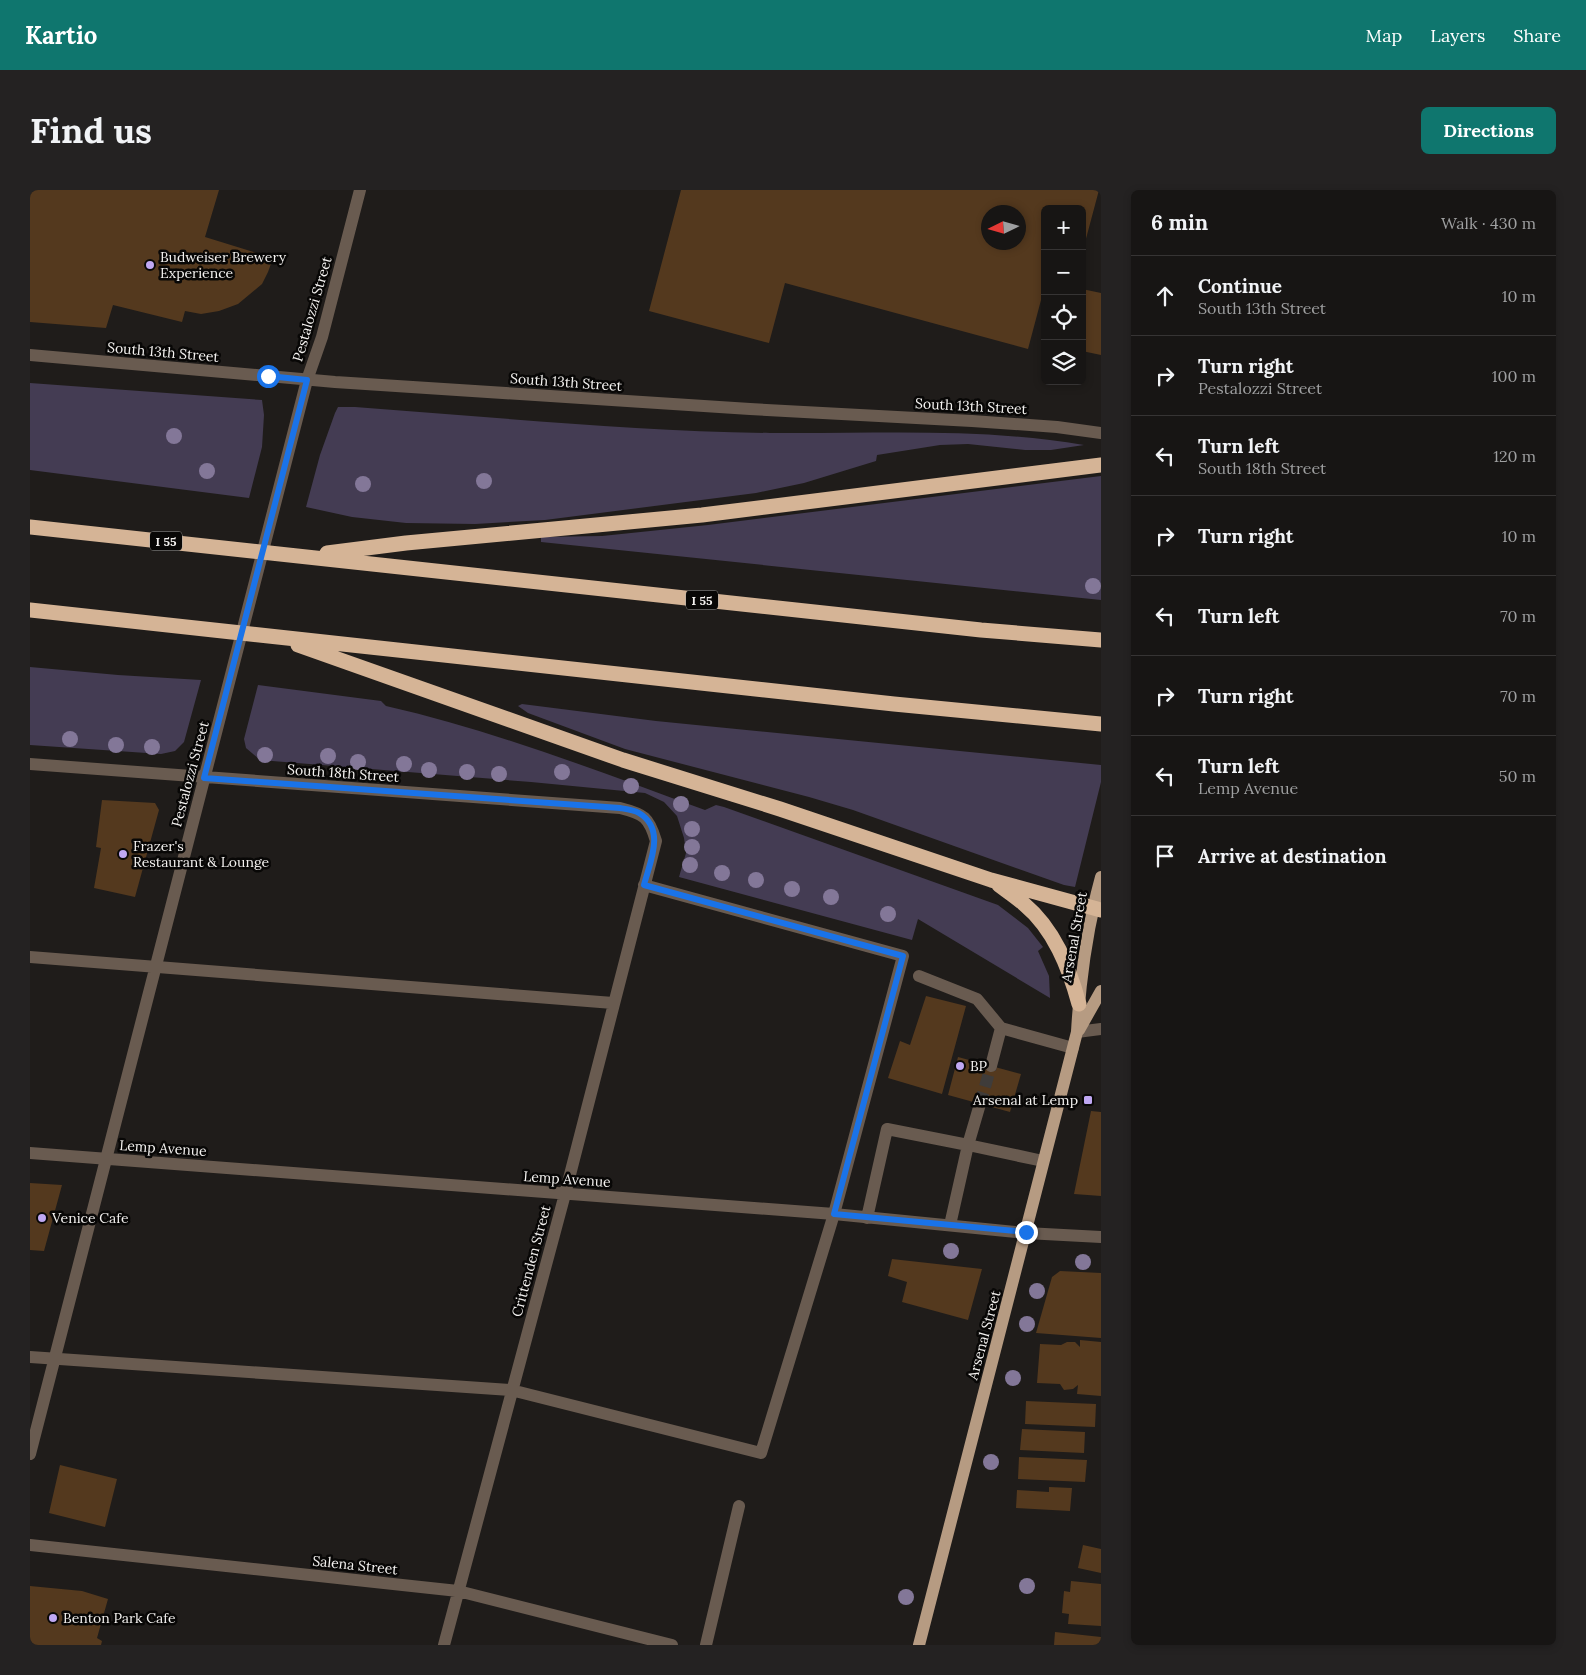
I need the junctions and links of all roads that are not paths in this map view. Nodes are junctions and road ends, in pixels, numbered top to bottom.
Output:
1 (360, 190) edge
2 (30, 355) edge
3 (307, 380) junction
4 (1101, 433) edge
5 (1101, 465) edge
6 (30, 527) edge
7 (303, 556) junction
8 (30, 610) edge
9 (274, 636) junction
10 (1101, 640) edge
11 (1101, 724) edge
12 (30, 764) edge
13 (204, 778) junction
14 (650, 823) joint
15 (1101, 877) edge
16 (991, 880) junction
17 (644, 885) junction
18 (1097, 909) edge
19 (30, 957) edge
20 (156, 966) junction
21 (919, 976) dead end
22 (1101, 991) edge
23 (613, 1003) junction
24 (1079, 1004) junction
25 (1001, 1028) junction
26 (1101, 1029) edge
27 (1077, 1032) junction
28 (1073, 1048) junction
29 (991, 1066) tunnel mouth
30 (980, 1104) tunnel mouth
31 (968, 1145) junction
32 (30, 1153) edge
33 (107, 1159) junction
34 (1043, 1161) junction
35 (565, 1194) junction
36 (834, 1214) junction
37 (867, 1218) junction
38 (950, 1225) junction
39 (1026, 1232) junction
40 (1101, 1237) edge
41 (30, 1357) edge
42 (55, 1359) junction
43 (511, 1390) junction
44 (30, 1454) edge
45 (739, 1506) dead end
46 (30, 1545) edge
47 (458, 1591) junction
48 (444, 1645) edge
49 (672, 1645) edge
50 (706, 1645) edge
51 (919, 1645) edge

1 - 3 street, Pestalozzi Street
2 - 3 street, South 13th Street
3 - 4 street, South 13th Street
3 - 13 street, Pestalozzi Street
5 - 7 highway
6 - 7 highway, I 55
7 - 10 highway, I 55
8 - 9 highway
9 - 11 highway
9 - 16 highway
12 - 13 street, South 18th Street
13 - 14 street, South 18th Street
13 - 20 street, Pestalozzi Street
14 - 17 street, Crittenden Street
15 - 18 main road, Arsenal Street
16 - 18 highway
16 - 24 highway
17 - 23 street, Crittenden Street
17 - 36 street
18 - 24 main road, Arsenal Street
19 - 20 street
20 - 23 street
20 - 33 street, Pestalozzi Street
21 - 25 street
22 - 27 main road, Arsenal Street
23 - 35 street, Crittenden Street
24 - 27 main road, Arsenal Street
25 - 28 street
25 - 29 street
26 - 27 street
27 - 28 main road, Arsenal Street
28 - 34 main road, Arsenal Street
30 - 31 street
31 - 34 street
31 - 37 street
31 - 38 street
32 - 33 street, Lemp Avenue
33 - 35 street, Lemp Avenue
33 - 42 street, Pestalozzi Street
34 - 39 main road, Arsenal Street
35 - 36 street, Lemp Avenue
35 - 43 street, Crittenden Street
36 - 37 street, Lemp Avenue
36 - 43 street
37 - 38 street, Lemp Avenue
38 - 39 street, Lemp Avenue
39 - 40 street, Lemp Avenue
39 - 51 main road, Arsenal Street
41 - 42 street
42 - 43 street
42 - 44 street, Pestalozzi Street
43 - 47 street, Crittenden Street
45 - 50 street
46 - 47 street, Salena Street
47 - 48 street, Crittenden Street
47 - 49 street, Salena Street

